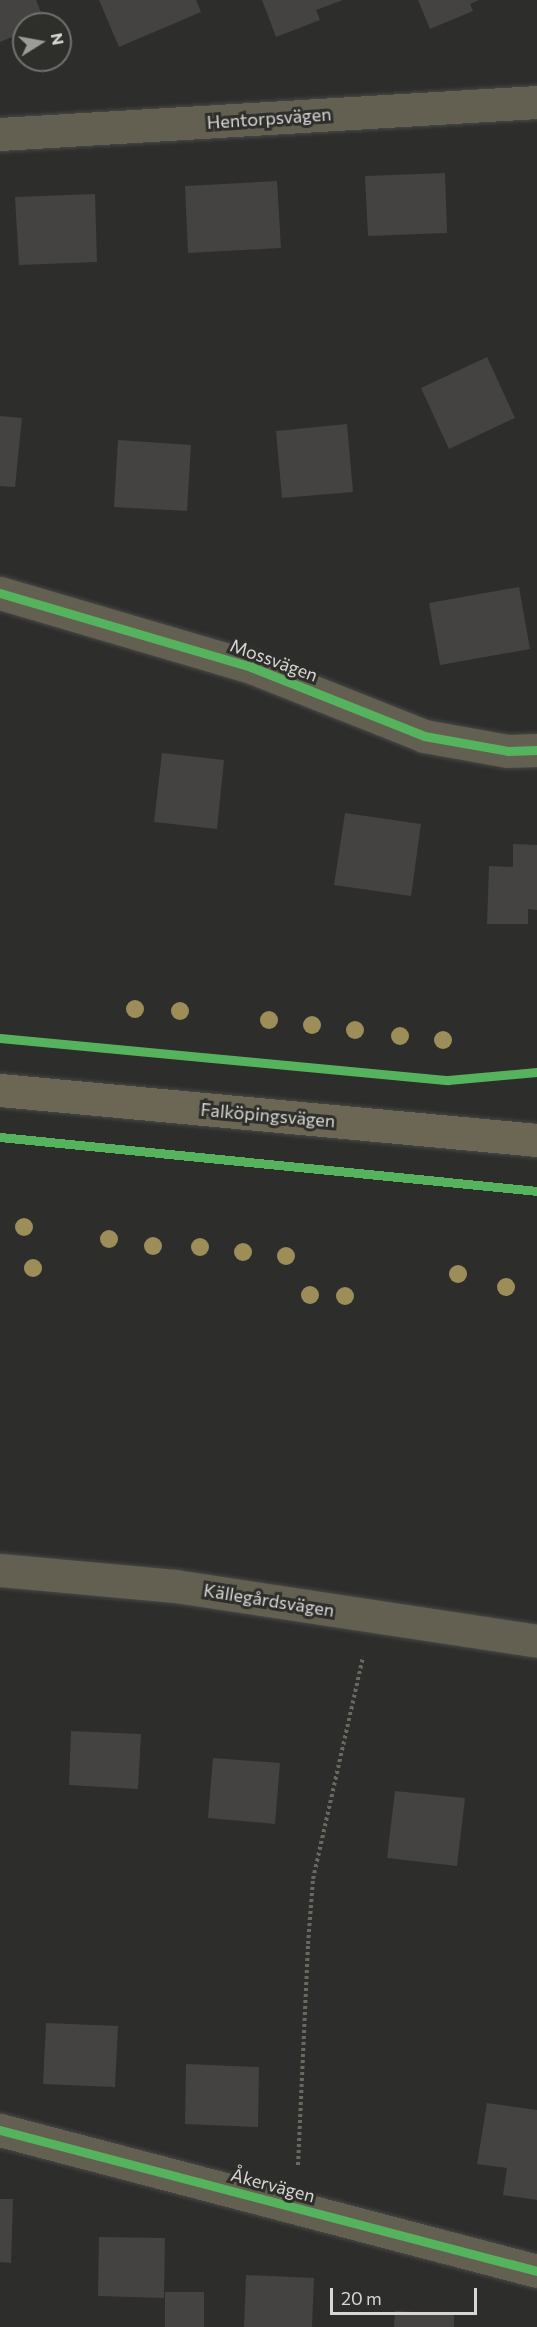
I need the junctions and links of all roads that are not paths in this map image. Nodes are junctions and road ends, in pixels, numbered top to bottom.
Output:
1 (537, 102) edge
2 (0, 134) edge
3 (0, 593) edge
4 (537, 750) edge
5 (0, 1090) edge
6 (537, 1140) edge
7 (0, 1570) edge
8 (537, 1641) edge
9 (0, 2130) edge
10 (537, 2271) edge

1 - 2 street, Hentorpsvägen
3 - 4 street, Mossvägen
5 - 6 main road, Falköpingsvägen
7 - 8 street, Källegårdsvägen
9 - 10 street, Åkervägen

